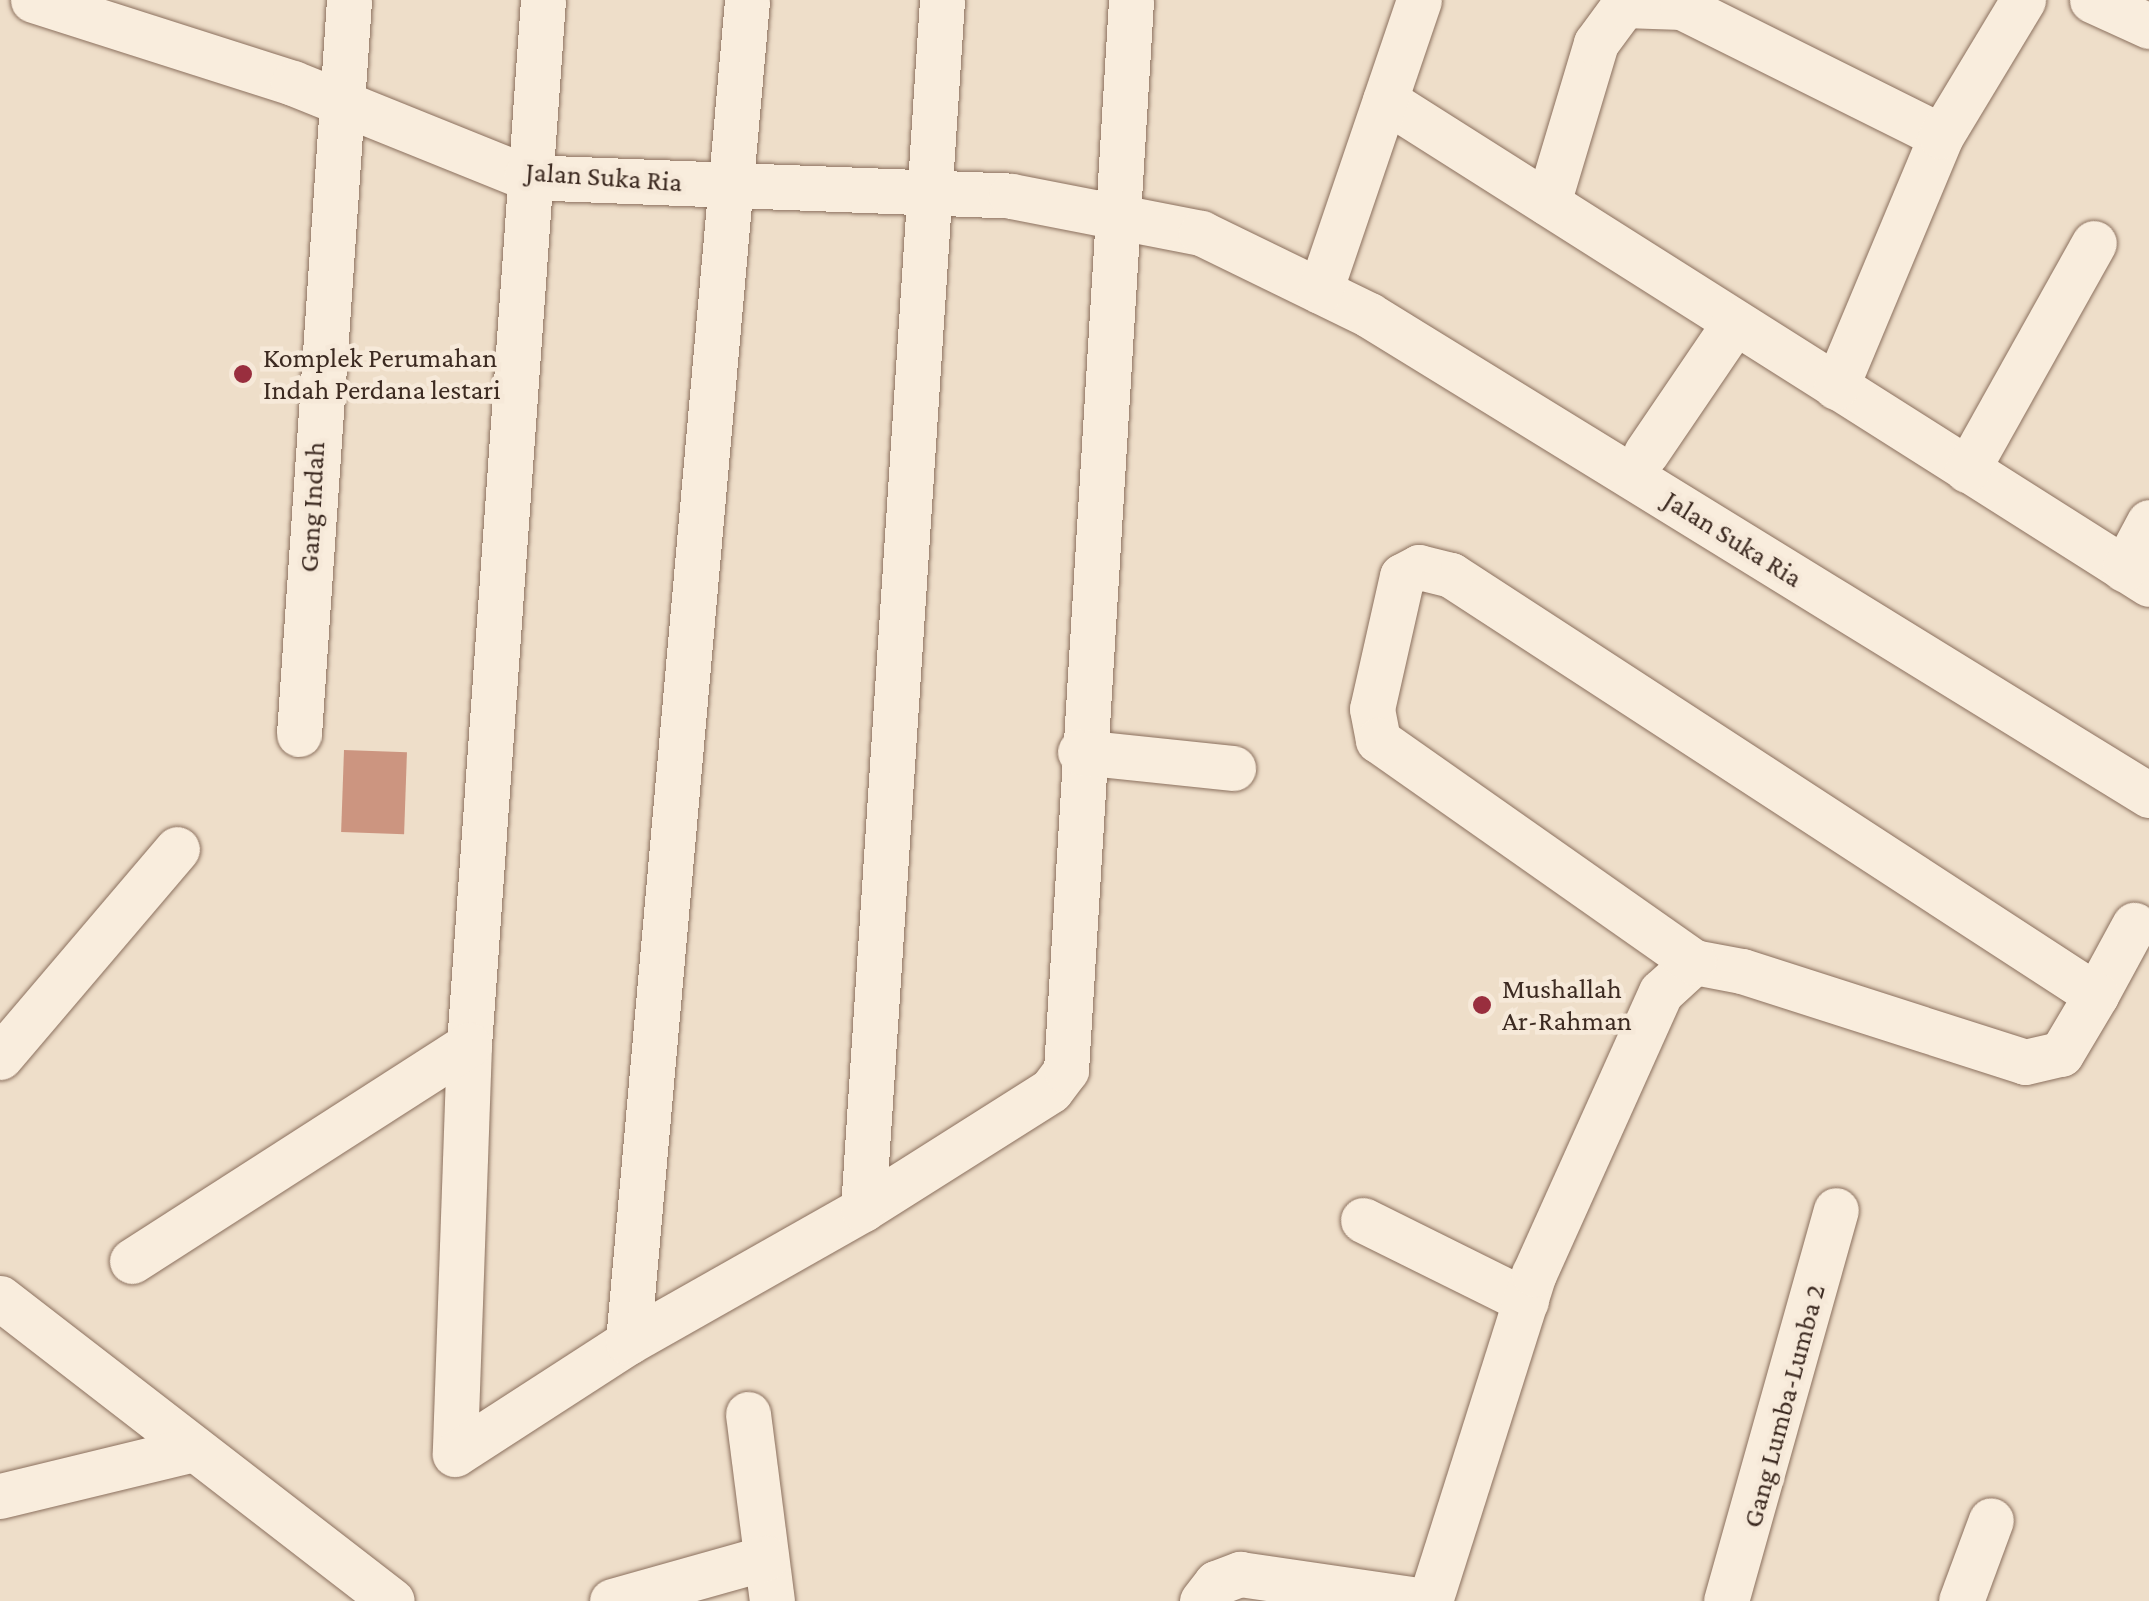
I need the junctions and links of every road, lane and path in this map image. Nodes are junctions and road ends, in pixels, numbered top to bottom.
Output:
1 (33, 0) edge
2 (349, 0) edge
3 (542, 0) edge
4 (746, 0) edge
5 (942, 0) edge
6 (1131, 0) edge
7 (1419, 0) edge
8 (2023, 0) edge
9 (2092, 0) edge
10 (2149, 26) edge
11 (336, 100) junction
12 (1385, 100) junction
13 (1941, 136) junction
14 (526, 176) junction
15 (731, 184) junction
16 (928, 198) junction
17 (1548, 203) junction
18 (1116, 215) junction
19 (2094, 243) dead end
20 (1317, 289) junction
21 (1734, 322) junction
22 (1836, 387) junction
23 (1646, 453) dead end
24 (1966, 470) junction
25 (2149, 522) edge
26 (2136, 577) edge
27 (299, 734) dead end
28 (1080, 752) junction
29 (1233, 768) dead end
30 (2149, 795) edge
31 (177, 849) dead end
32 (2134, 925) dead end
33 (1694, 962) junction
34 (2096, 995) junction
35 (469, 1045) junction
36 (0, 1056) edge
37 (863, 1209) junction
38 (1836, 1210) dead end
39 (1363, 1220) dead end
40 (132, 1261) dead end
41 (1526, 1301) junction
42 (7, 1310) edge
43 (628, 1342) junction
44 (748, 1414) dead end
45 (194, 1449) junction
46 (0, 1496) edge
47 (1992, 1520) dead end
48 (768, 1580) edge
49 (373, 1598) edge
50 (612, 1601) edge
51 (1202, 1601) edge
52 (1428, 1601) edge
53 (1726, 1601) edge
54 (1961, 1601) edge

1 - 11 street, Jalan Suka Ria
2 - 11 street, Gang Indah
3 - 14 street
4 - 15 street
5 - 16 street
6 - 18 street
7 - 12 street
8 - 13 street
9 - 10 street
11 - 14 street, Jalan Suka Ria
11 - 27 street, Gang Indah
12 - 17 street
12 - 20 street
13 - 17 street
13 - 22 street
14 - 15 street, Jalan Suka Ria
14 - 35 street
15 - 16 street, Jalan Suka Ria
15 - 43 street
16 - 18 street, Jalan Suka Ria
16 - 37 street
17 - 21 street
18 - 20 street, Jalan Suka Ria
18 - 28 street
19 - 24 street
20 - 30 street, Jalan Suka Ria
21 - 22 street
21 - 23 street
22 - 24 street
24 - 26 street
25 - 26 street
28 - 29 street
28 - 37 street
31 - 36 street
32 - 34 street
33 - 34 street
33 - 34 street
33 - 41 street
35 - 40 street
35 - 43 street
37 - 43 street
38 - 53 street, Gang Lumba-Lumba 2
39 - 41 street
41 - 52 street
42 - 45 street
44 - 48 street
45 - 46 street
45 - 49 street
47 - 54 street
48 - 50 street
51 - 52 street

